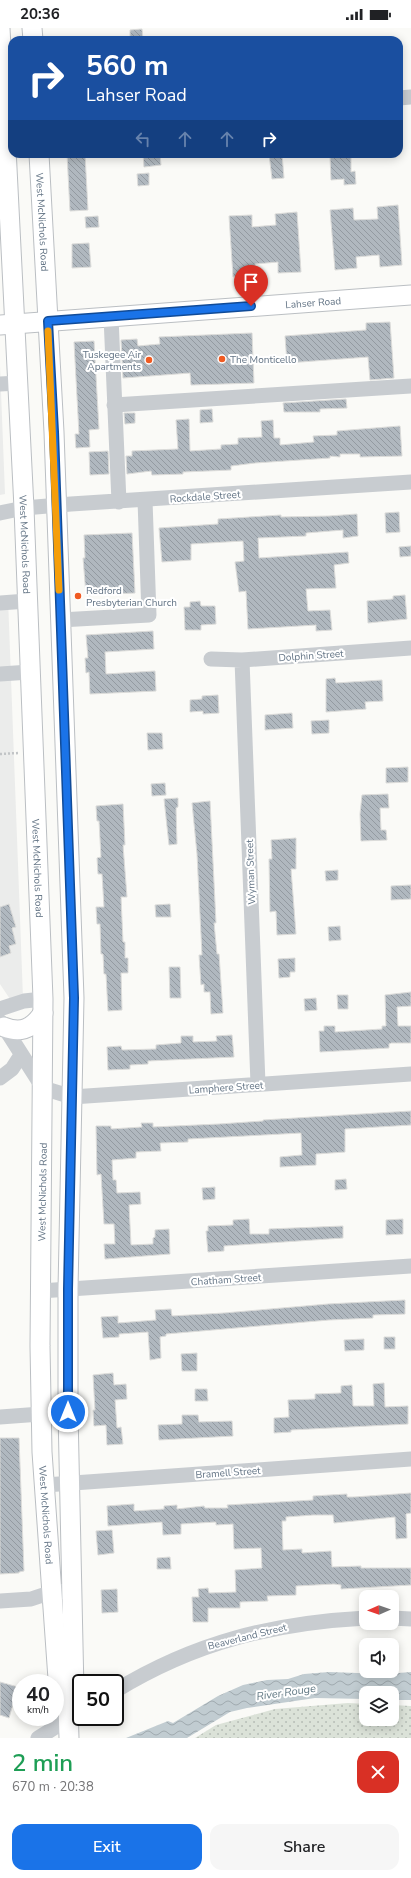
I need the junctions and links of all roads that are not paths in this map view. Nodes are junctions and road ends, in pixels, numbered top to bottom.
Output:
1 (0, 28) edge
2 (8, 113) edge
3 (8, 150) edge
4 (39, 158) edge
5 (5, 226) edge
6 (6, 277) edge
7 (411, 295) edge
8 (111, 317) junction
9 (48, 321) junction
10 (8, 325) edge
11 (9, 383) edge
12 (411, 386) edge
13 (114, 405) junction
14 (411, 482) edge
15 (145, 500) junction
16 (119, 502) junction
17 (56, 506) junction
18 (24, 508) junction
19 (0, 513) edge
20 (58, 547) junction
21 (26, 548) junction
22 (27, 601) junction
23 (0, 603) edge
24 (60, 620) junction
25 (411, 648) edge
26 (211, 660) dead end
27 (242, 660) junction
28 (30, 672) junction
29 (0, 674) edge
30 (72, 948) junction
31 (41, 949) junction
32 (74, 998) junction
33 (43, 1006) junction
34 (1, 1019) edge
35 (21, 1055) junction
36 (411, 1074) edge
37 (0, 1078) edge
38 (258, 1084) junction
39 (43, 1088) junction
40 (72, 1096) junction
41 (411, 1266) edge
42 (68, 1289) junction
43 (40, 1291) junction
44 (68, 1412) junction
45 (41, 1414) junction
46 (0, 1418) edge
47 (411, 1459) edge
48 (71, 1483) junction
49 (45, 1485) junction
50 (72, 1590) junction
51 (52, 1592) junction
52 (0, 1601) edge
53 (399, 1618) edge
54 (359, 1619) edge
55 (411, 1619) edge
56 (124, 1686) edge
57 (71, 1722) edge
58 (38, 1738) edge

1 - 2 main road, West McNichols Road
3 - 5 main road, West McNichols Road
4 - 9 main road, West McNichols Road
5 - 6 main road, West McNichols Road
6 - 10 main road, West McNichols Road
7 - 8 main road, Lahser Road
8 - 9 main road, Lahser Road
8 - 13 street
9 - 10 main road, Lahser Road
9 - 17 main road, West McNichols Road
10 - 11 main road, West McNichols Road
11 - 18 main road, West McNichols Road
12 - 13 street
13 - 16 street
14 - 15 street, Rockdale Street
15 - 16 street, Rockdale Street
15 - 24 street
16 - 17 street, Rockdale Street
17 - 18 street, Rockdale Street
17 - 20 main road, West McNichols Road
18 - 19 street, Rockdale Street
18 - 21 main road, West McNichols Road
20 - 21 main road
20 - 24 main road, West McNichols Road
21 - 22 main road, West McNichols Road
22 - 23 street
22 - 28 main road, West McNichols Road
24 - 30 main road, West McNichols Road
25 - 27 street, Dolphin Street
26 - 27 street, Dolphin Street
27 - 38 street, Wyman Street
28 - 29 street
28 - 31 main road, West McNichols Road
30 - 31 main road
30 - 32 main road, West McNichols Road
31 - 33 main road, West McNichols Road
32 - 33 main road
32 - 40 main road, West McNichols Road
33 - 34 street
33 - 34 main road
33 - 39 main road, West McNichols Road
34 - 35 street
35 - 37 street
35 - 39 street
36 - 38 street, Lamphere Street
38 - 40 street, Lamphere Street
39 - 40 street, Lamphere Street
39 - 43 main road, West McNichols Road
40 - 42 main road, West McNichols Road
41 - 42 street, Chatham Street
42 - 43 street, Chatham Street
42 - 44 main road, West McNichols Road
43 - 45 main road, West McNichols Road
44 - 45 street
44 - 48 main road, West McNichols Road
45 - 46 street
45 - 49 main road, West McNichols Road
47 - 48 street, Bramell Street
48 - 49 street, Bramell Street
48 - 50 main road, West McNichols Road
49 - 51 main road, West McNichols Road
50 - 51 street
50 - 57 main road, West McNichols Road
51 - 52 street
51 - 57 main road, West McNichols Road
53 - 55 street
54 - 56 street, Beaverland Street
57 - 58 street

